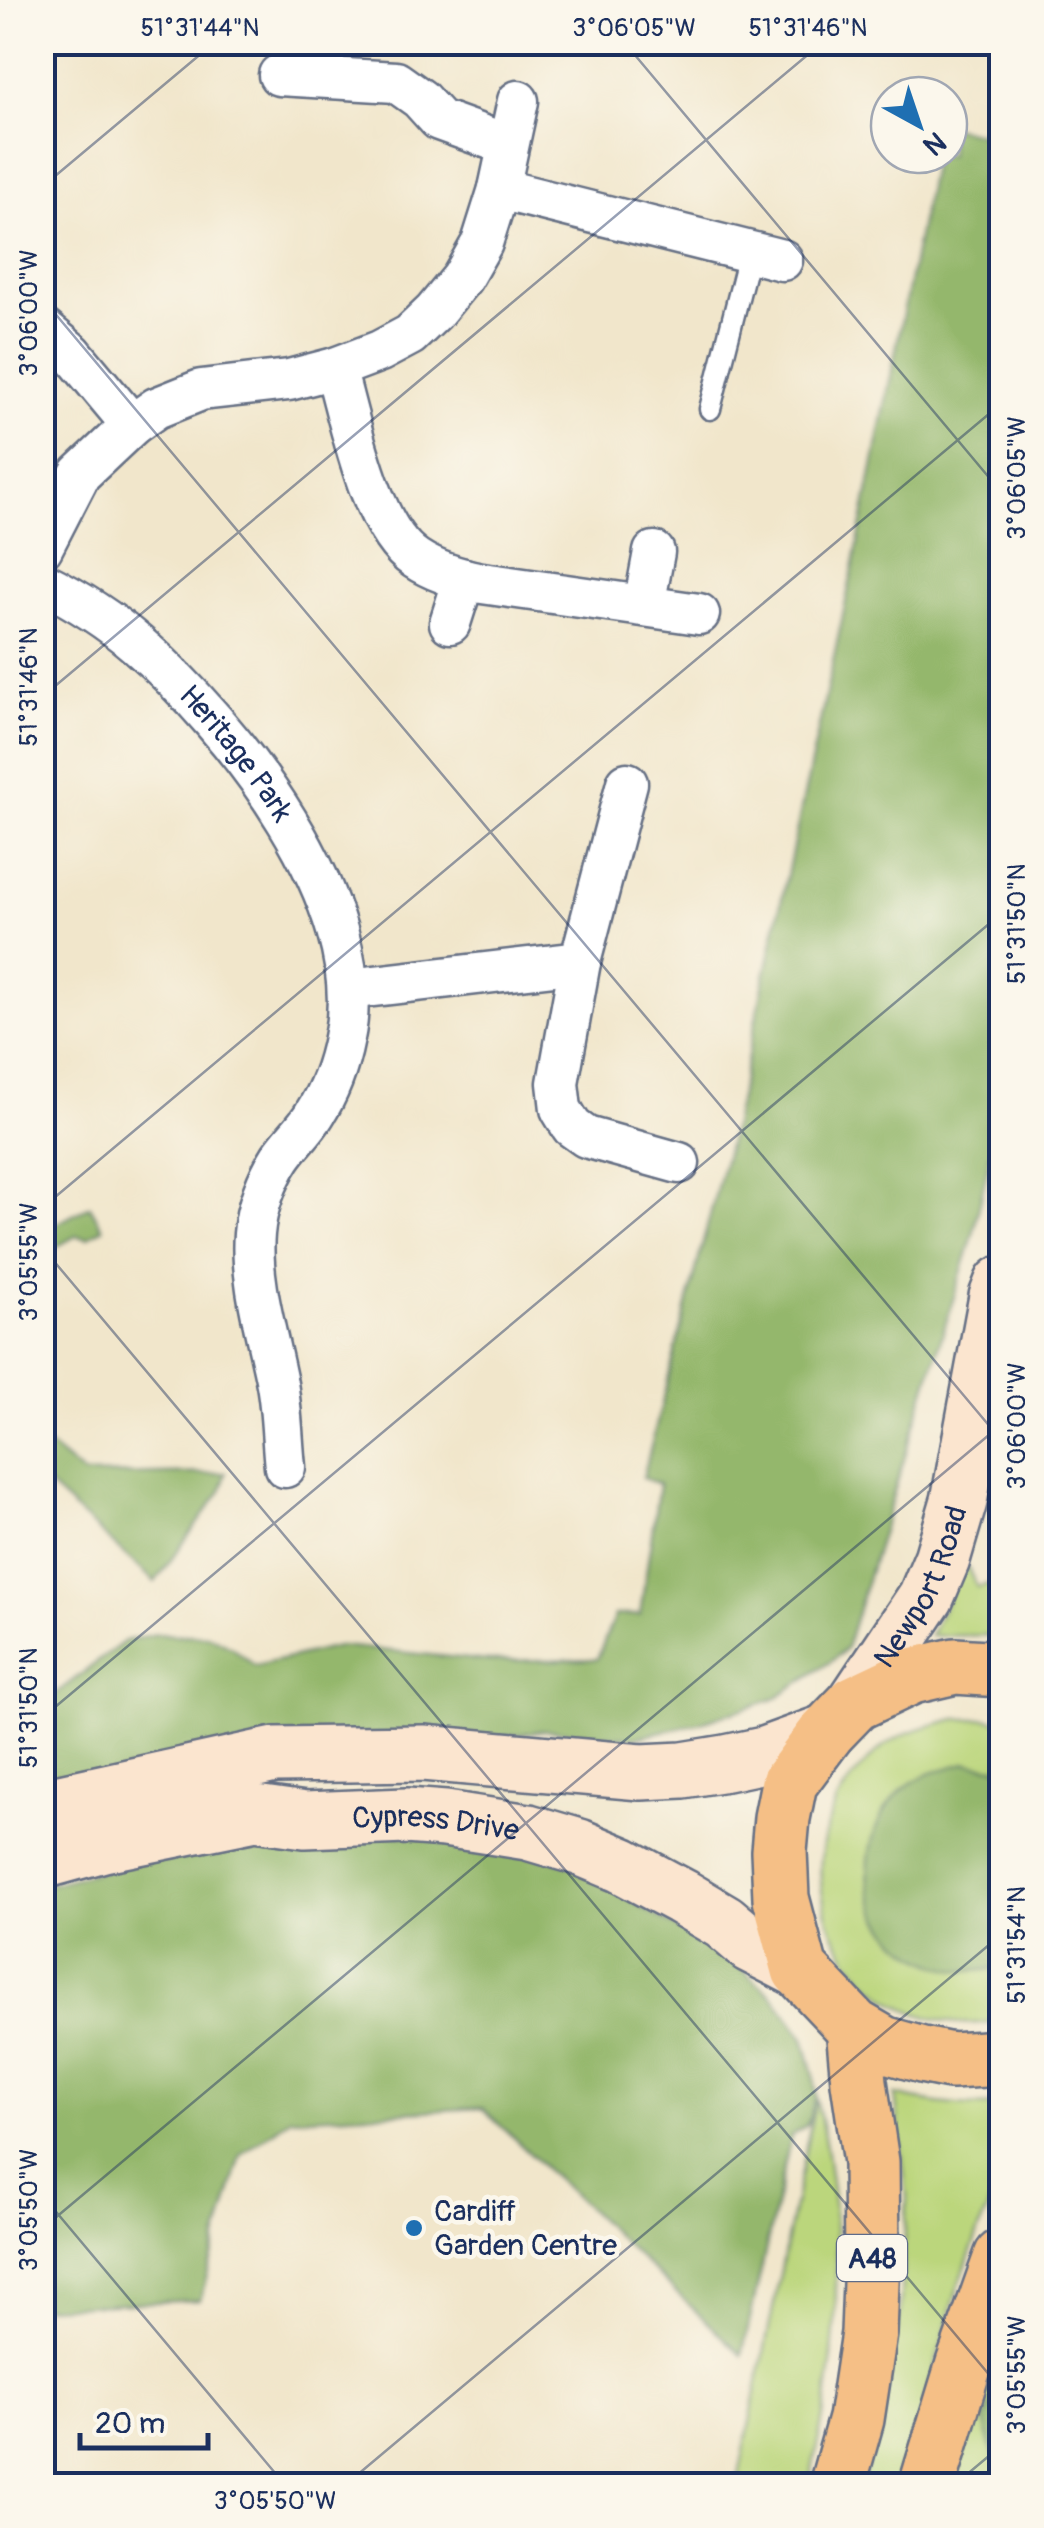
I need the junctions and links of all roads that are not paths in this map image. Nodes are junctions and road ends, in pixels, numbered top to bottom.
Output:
1 (280, 76) dead end
2 (518, 101) dead end
3 (508, 145) junction
4 (499, 189) junction
5 (766, 256) joint
6 (42, 328) edge
7 (336, 368) junction
8 (710, 408) dead end
9 (132, 424) junction
10 (42, 548) edge
11 (654, 552) dead end
12 (464, 580) junction
13 (42, 582) edge
14 (644, 606) junction
15 (699, 614) dead end
16 (450, 624) dead end
17 (627, 782) dead end
18 (580, 962) junction
19 (348, 989) junction
20 (679, 1162) dead end
21 (1002, 1284) edge
22 (285, 1466) dead end
23 (1002, 1668) edge
24 (841, 1718) junction
25 (42, 1806) edge
26 (42, 1861) edge
27 (800, 1970) junction
28 (854, 2027) junction
29 (1002, 2058) edge
30 (1002, 2257) edge
31 (837, 2486) edge
32 (928, 2486) edge

1 - 3 street
2 - 3 street
3 - 4 street
4 - 5 street
4 - 7 street
5 - 8 lane
6 - 9 street
7 - 9 street
7 - 12 street
9 - 10 street
11 - 14 street
12 - 14 street
12 - 16 street
13 - 19 street, Heritage Park
14 - 15 street
17 - 18 street
18 - 19 street
18 - 20 street
19 - 22 street, Heritage Park
21 - 24 street, Newport Road
23 - 24 main road
24 - 25 street
24 - 27 main road
26 - 27 street, Cypress Drive
27 - 28 main road
28 - 29 main road
28 - 31 main road, A48
30 - 32 main road

